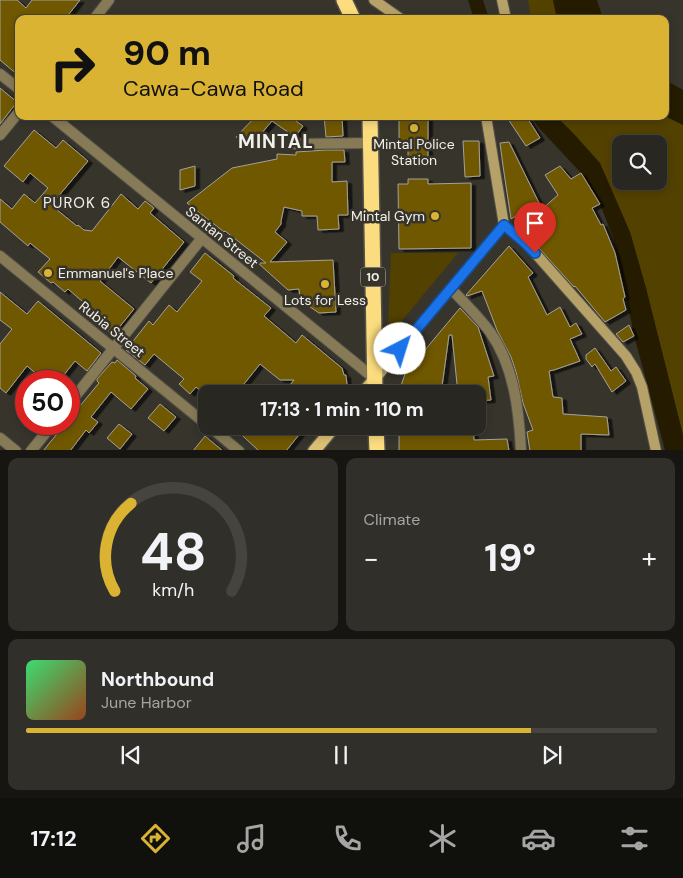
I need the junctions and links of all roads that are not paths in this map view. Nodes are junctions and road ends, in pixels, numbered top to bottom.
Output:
1 (109, 0) edge
2 (344, 0) edge
3 (374, 0) edge
4 (502, 0) edge
5 (97, 15) edge
6 (350, 15) edge
7 (395, 15) edge
8 (505, 15) edge
9 (0, 74) edge
10 (15, 86) edge
11 (15, 117) edge
12 (57, 120) edge
13 (370, 120) edge
14 (487, 120) edge
15 (0, 135) edge
16 (371, 143) junction
17 (295, 144) dead end
18 (504, 225) junction
19 (202, 238) junction
20 (0, 256) edge
21 (452, 289) junction
22 (114, 348) junction
23 (374, 385) edge
24 (375, 385) edge
25 (376, 385) edge
26 (80, 390) edge
27 (198, 417) edge
28 (44, 435) edge
29 (220, 435) edge
30 (327, 435) edge
31 (376, 435) edge
32 (0, 438) edge
33 (16, 450) edge
34 (31, 450) edge
35 (239, 450) edge
36 (314, 450) edge
37 (377, 450) edge
38 (521, 450) edge
39 (656, 450) edge

1 - 5 street
2 - 6 highway
3 - 7 main road
4 - 8 main road
9 - 10 street
11 - 15 street
12 - 19 street, Santan Street
13 - 16 highway, 10
14 - 18 main road
16 - 17 street
16 - 24 highway, 10
18 - 21 main road
18 - 39 main road
19 - 22 street
19 - 23 street, Santan Street
20 - 22 street, Rubia Street
21 - 25 main road
21 - 38 street
22 - 26 street
22 - 27 street, Rubia Street
28 - 34 street
29 - 35 street
30 - 36 main road
31 - 37 highway
32 - 33 street

